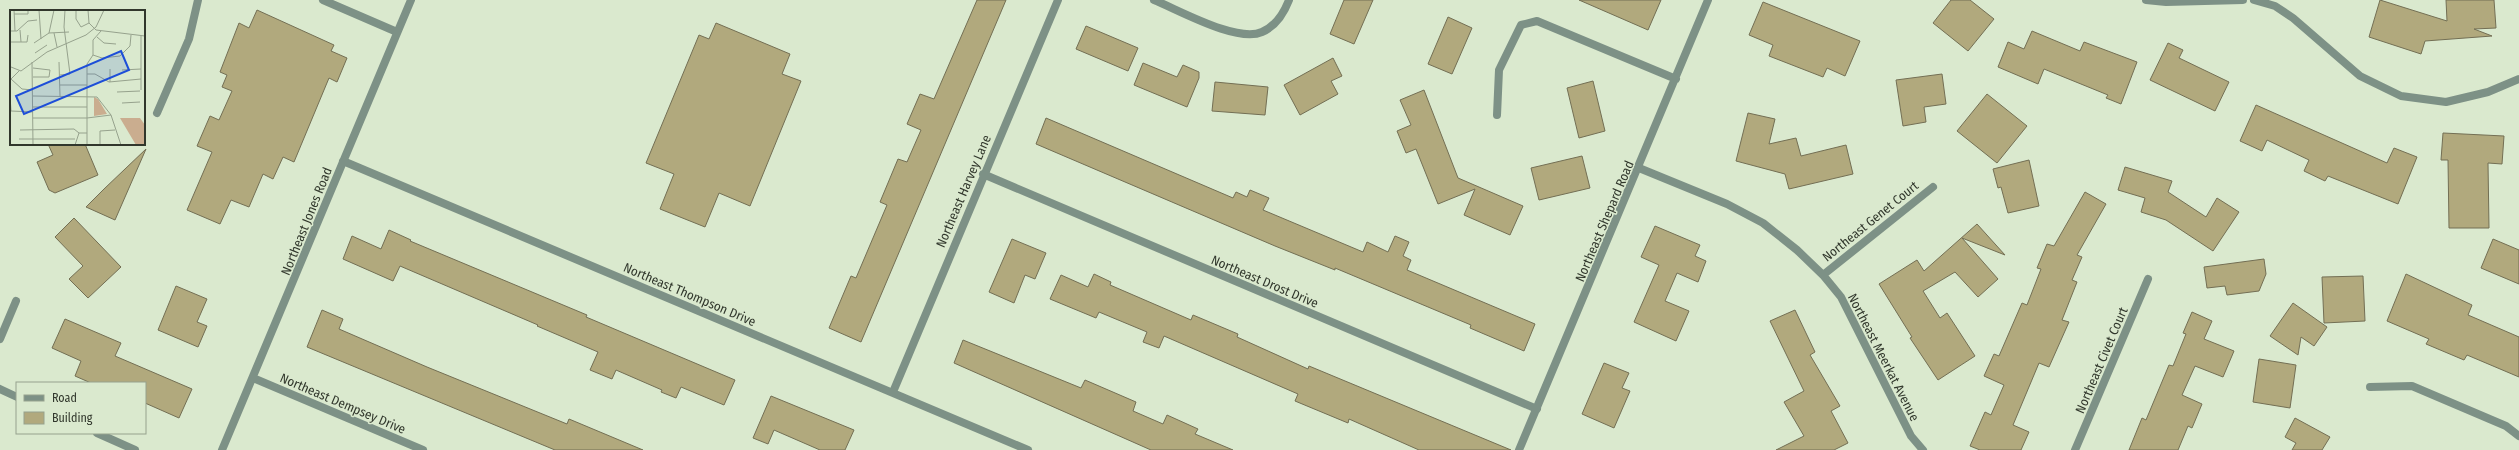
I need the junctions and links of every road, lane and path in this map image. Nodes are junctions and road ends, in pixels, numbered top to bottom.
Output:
1 (198, 0) edge
2 (323, 0) edge
3 (411, 0) edge
4 (1058, 0) edge
5 (1154, 0) edge
6 (1289, 0) edge
7 (1708, 0) edge
8 (2146, 0) edge
9 (2244, 0) edge
10 (2254, 0) edge
11 (397, 32) junction
12 (1676, 78) junction
13 (2519, 79) edge
14 (157, 113) dead end
15 (1497, 115) dead end
16 (343, 161) junction
17 (1639, 168) junction
18 (983, 174) junction
19 (1933, 187) dead end
20 (1822, 275) junction
21 (2148, 279) dead end
22 (16, 301) dead end
23 (0, 339) edge
24 (253, 378) junction
25 (2370, 387) dead end
26 (0, 389) edge
27 (893, 392) junction
28 (16, 397) edge
29 (1537, 409) junction
30 (99, 434) edge
31 (2519, 436) edge
32 (135, 450) edge
33 (222, 450) edge
34 (423, 450) edge
35 (1028, 450) edge
36 (1519, 450) edge
37 (1923, 450) edge
38 (2075, 450) edge

1 - 14 street
2 - 11 street
3 - 11 street, Northeast Jones Road
4 - 18 street, Northeast Harvey Lane
5 - 6 street
7 - 12 street, Northeast Shepard Road
8 - 9 street
10 - 13 street
11 - 16 street, Northeast Jones Road
12 - 15 street
12 - 17 street, Northeast Shepard Road
16 - 24 street, Northeast Jones Road
16 - 27 street, Northeast Thompson Drive
17 - 20 street, Northeast Meerkat Avenue
17 - 29 street, Northeast Shepard Road
18 - 27 street, Northeast Harvey Lane
18 - 29 street, Northeast Drost Drive
19 - 20 street, Northeast Genet Court
20 - 37 street, Northeast Meerkat Avenue
21 - 38 street, Northeast Civet Court
22 - 23 street
24 - 33 street, Northeast Jones Road
24 - 34 street, Northeast Dempsey Drive
25 - 31 street
26 - 28 street
27 - 35 street, Northeast Thompson Drive
29 - 36 street, Northeast Shepard Road
30 - 32 street

